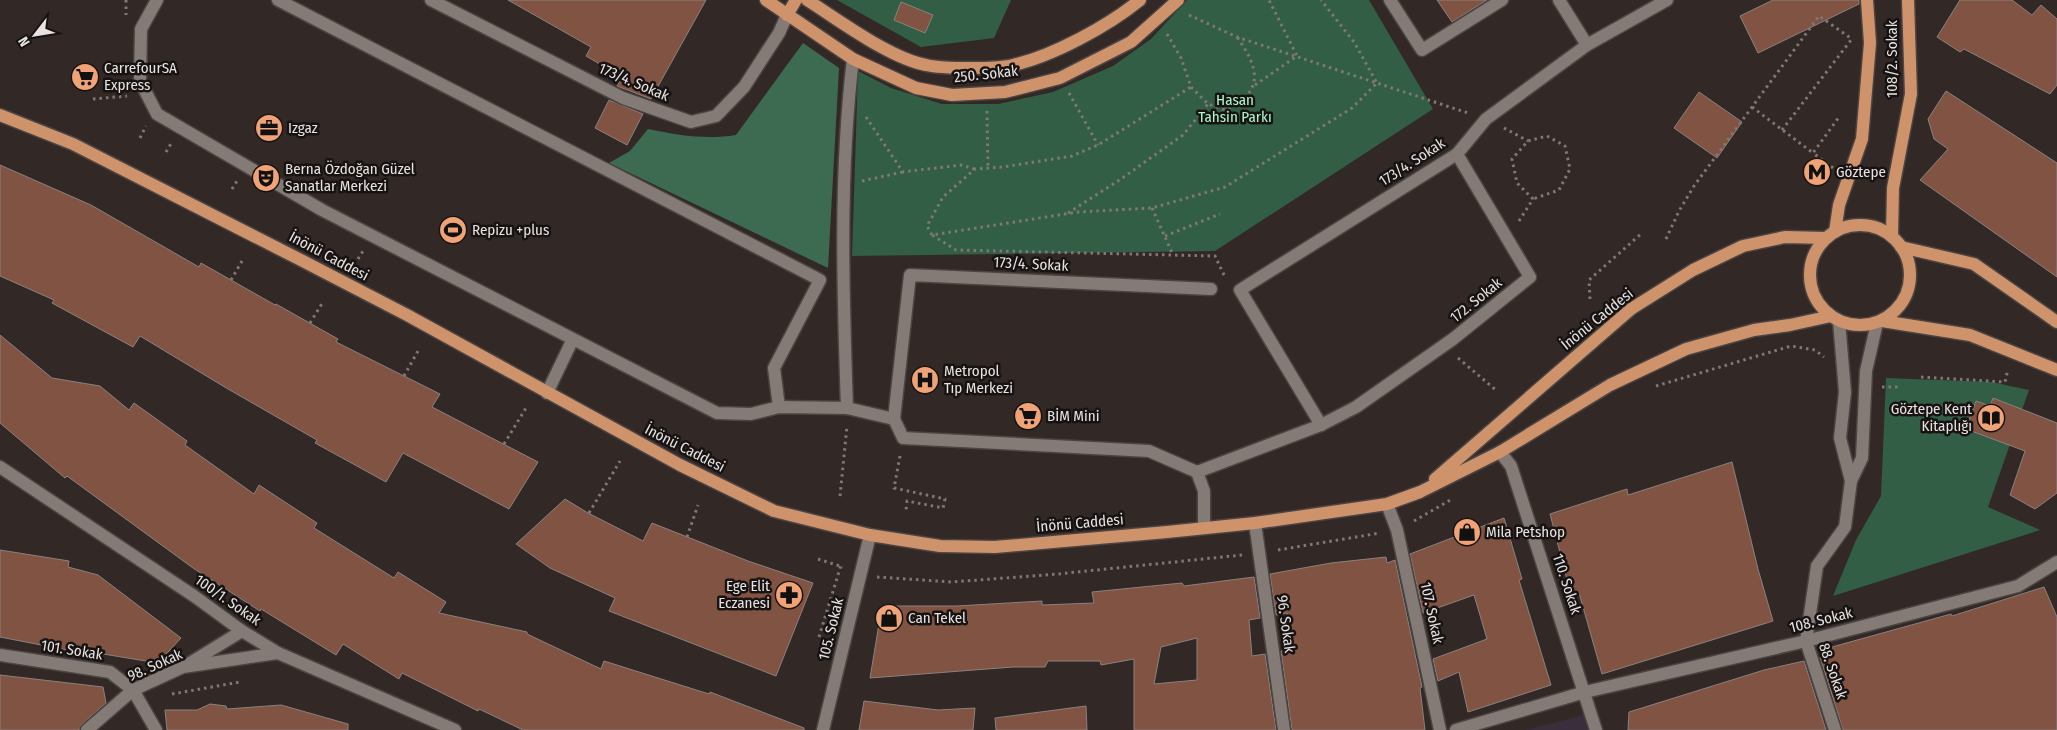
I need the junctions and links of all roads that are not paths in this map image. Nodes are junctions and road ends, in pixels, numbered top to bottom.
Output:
1 (157, 0) edge
2 (278, 0) edge
3 (431, 0) edge
4 (766, 0) edge
5 (796, 0) edge
6 (807, 0) edge
7 (1140, 0) edge
8 (1390, 0) edge
9 (1502, 0) edge
10 (1559, 0) edge
11 (1667, 0) edge
12 (1867, 0) edge
13 (1908, 0) edge
14 (1174, 4) edge
15 (788, 15) junction
16 (1587, 45) junction
17 (853, 59) junction
18 (0, 115) edge
19 (1457, 154) junction
20 (1831, 235) junction
21 (1892, 236) junction
22 (1901, 246) junction
23 (1211, 289) dead end
24 (1835, 319) junction
25 (1880, 322) junction
26 (2057, 322) edge
27 (572, 340) junction
28 (2057, 370) edge
29 (547, 393) junction
30 (779, 407) junction
31 (847, 408) junction
32 (894, 419) junction
33 (1321, 425) junction
34 (1500, 452) junction
35 (0, 467) edge
36 (1197, 472) junction
37 (1850, 481) junction
38 (1420, 492) junction
39 (1387, 504) junction
40 (1255, 523) junction
41 (1204, 527) junction
42 (870, 535) junction
43 (2057, 562) edge
44 (242, 631) junction
45 (1806, 641) junction
46 (278, 653) junction
47 (0, 655) edge
48 (183, 667) junction
49 (133, 690) junction
50 (1585, 692) junction
51 (87, 730) edge
52 (156, 730) edge
53 (455, 730) edge
54 (823, 730) edge
55 (1284, 730) edge
56 (1440, 730) edge
57 (1456, 730) edge
58 (1596, 730) edge
59 (1836, 730) edge

1 - 27 street
2 - 30 street
3 - 15 street, 173/4. Sokak
4 - 15 main road, 250. Sokak
5 - 15 main road
6 - 7 main road, 250. Sokak
8 - 9 street
10 - 16 street
11 - 16 street, 173/4. Sokak
12 - 20 main road, 108/2. Sokak
13 - 21 main road, 108/2. Sokak
14 - 17 main road, 250. Sokak
15 - 17 main road, 250. Sokak
16 - 19 street, 173/4. Sokak
17 - 31 street
18 - 29 main road, İnönü Caddesi
19 - 33 street, 172. Sokak
19 - 33 street, 173/4. Sokak
20 - 21 main road
20 - 24 main road
20 - 38 main road, İnönü Caddesi
21 - 22 main road
22 - 25 main road
22 - 26 main road
23 - 32 street, 173/4. Sokak
24 - 25 main road
24 - 34 main road, İnönü Caddesi
24 - 37 street, 88. Sokak
25 - 28 main road
25 - 37 street, 88. Sokak
27 - 29 street
27 - 30 street
29 - 42 main road, İnönü Caddesi
30 - 31 street
31 - 32 street
32 - 36 street
33 - 36 street, 172. Sokak
34 - 38 main road, İnönü Caddesi
34 - 50 street, 110. Sokak
35 - 44 street, 100/1. Sokak
36 - 41 street
37 - 45 street, 88. Sokak
38 - 39 main road, İnönü Caddesi
39 - 40 main road, İnönü Caddesi
39 - 56 street, 107. Sokak
40 - 41 main road, İnönü Caddesi
40 - 55 street, 96. Sokak
41 - 42 main road, İnönü Caddesi
42 - 54 street, 105. Sokak
43 - 45 street, 108. Sokak
44 - 46 street, 100/1. Sokak
44 - 48 street
45 - 50 street, 108. Sokak
45 - 59 street, 88. Sokak
46 - 48 street, 98. Sokak
46 - 53 street, 100/1. Sokak
47 - 49 street, 101. Sokak
48 - 49 street, 98. Sokak
49 - 51 street, 98. Sokak
49 - 52 street
50 - 57 street, 108. Sokak
50 - 58 street, 110. Sokak

